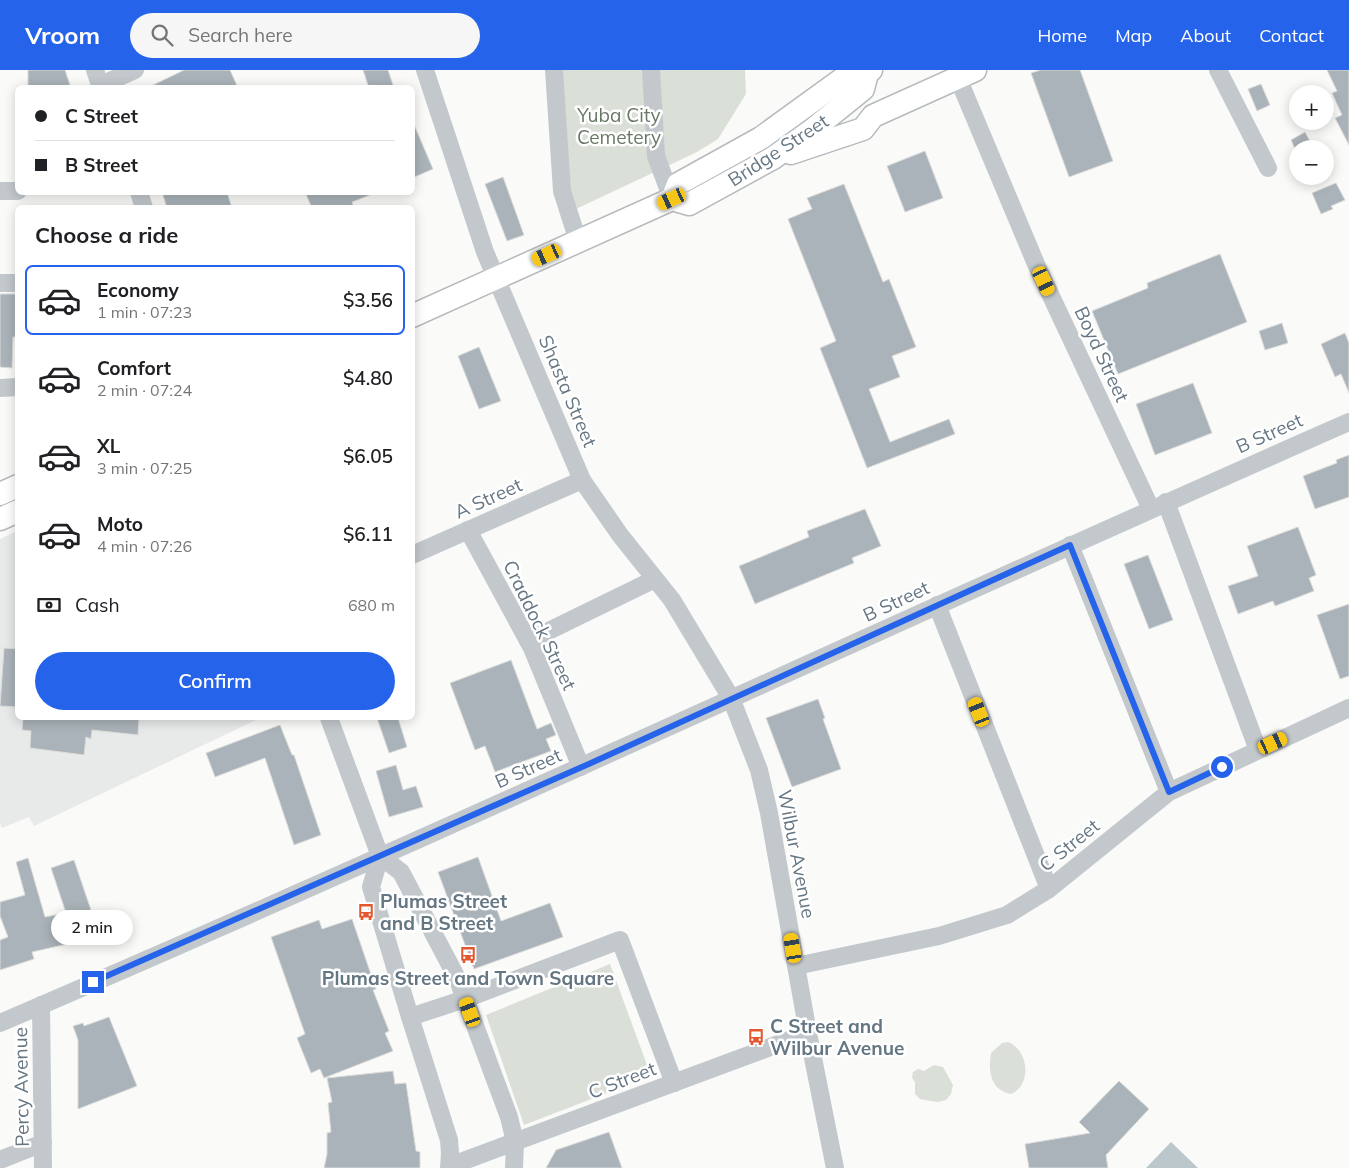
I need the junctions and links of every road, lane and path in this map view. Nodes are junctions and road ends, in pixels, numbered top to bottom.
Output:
1 (135, 70) edge
2 (425, 70) edge
3 (554, 70) edge
4 (650, 70) edge
5 (1218, 70) edge
6 (869, 72) edge
7 (967, 74) edge
8 (99, 81) edge
9 (773, 158) junction
10 (1268, 168) dead end
11 (0, 191) edge
12 (15, 191) edge
13 (672, 199) junction
14 (578, 241) junction
15 (497, 277) junction
16 (0, 283) edge
17 (15, 283) edge
18 (415, 315) edge
19 (15, 387) edge
20 (0, 388) edge
21 (1349, 422) edge
22 (582, 480) junction
23 (15, 487) edge
24 (0, 494) edge
25 (1158, 506) junction
26 (15, 512) edge
27 (0, 519) edge
28 (468, 530) junction
29 (1070, 545) junction
30 (415, 554) edge
31 (655, 579) junction
32 (937, 605) junction
33 (528, 641) junction
34 (731, 698) junction
35 (1349, 708) edge
36 (331, 720) edge
37 (1258, 750) junction
38 (581, 767) junction
39 (1169, 792) junction
40 (380, 856) junction
41 (1049, 890) junction
42 (796, 966) junction
43 (465, 999) junction
44 (41, 1005) junction
45 (410, 1017) junction
46 (0, 1023) edge
47 (808, 1033) junction
48 (674, 1083) junction
49 (515, 1142) junction
50 (42, 1143) junction
51 (0, 1160) edge
52 (450, 1167) edge
53 (43, 1168) edge
54 (514, 1168) edge
55 (835, 1168) edge

1 - 8 street
2 - 15 street, Shasta Street
3 - 14 street
4 - 13 street
5 - 10 street
6 - 9 main road, Bridge Street
6 - 13 main road, Bridge Street
7 - 9 main road
7 - 25 street, Boyd Street
9 - 13 main road, Bridge Street
11 - 12 street
13 - 14 main road, Bridge Street
14 - 15 main road, Bridge Street
15 - 18 main road, Bridge Street
15 - 22 street, Shasta Street
16 - 17 street
19 - 20 street
21 - 25 street, B Street
22 - 28 street, A Street
22 - 31 street, Shasta Street
23 - 24 main road
25 - 29 street, B Street
25 - 37 street, Boyd Street
26 - 27 main road
28 - 30 street, A Street
28 - 33 street, Craddock Street
29 - 32 street, B Street
29 - 39 street
31 - 33 street
31 - 34 street, Shasta Street
32 - 34 street, B Street
32 - 41 street
33 - 38 street, Craddock Street
34 - 38 street, B Street
34 - 42 street, Wilbur Avenue
35 - 37 street, C Street
36 - 40 street
37 - 39 street, C Street
38 - 40 street, B Street
39 - 41 street, C Street
40 - 43 street
40 - 44 street, B Street
40 - 45 street
41 - 42 street, C Street
42 - 47 street, Wilbur Avenue
43 - 45 street
43 - 48 street
43 - 49 street
44 - 46 street, B Street
44 - 50 street, Percy Avenue
45 - 52 street
47 - 48 street, C Street
47 - 55 street, Wilbur Avenue
48 - 49 street, C Street
49 - 52 street, C Street
49 - 54 street
50 - 51 street
50 - 53 street, Percy Avenue

